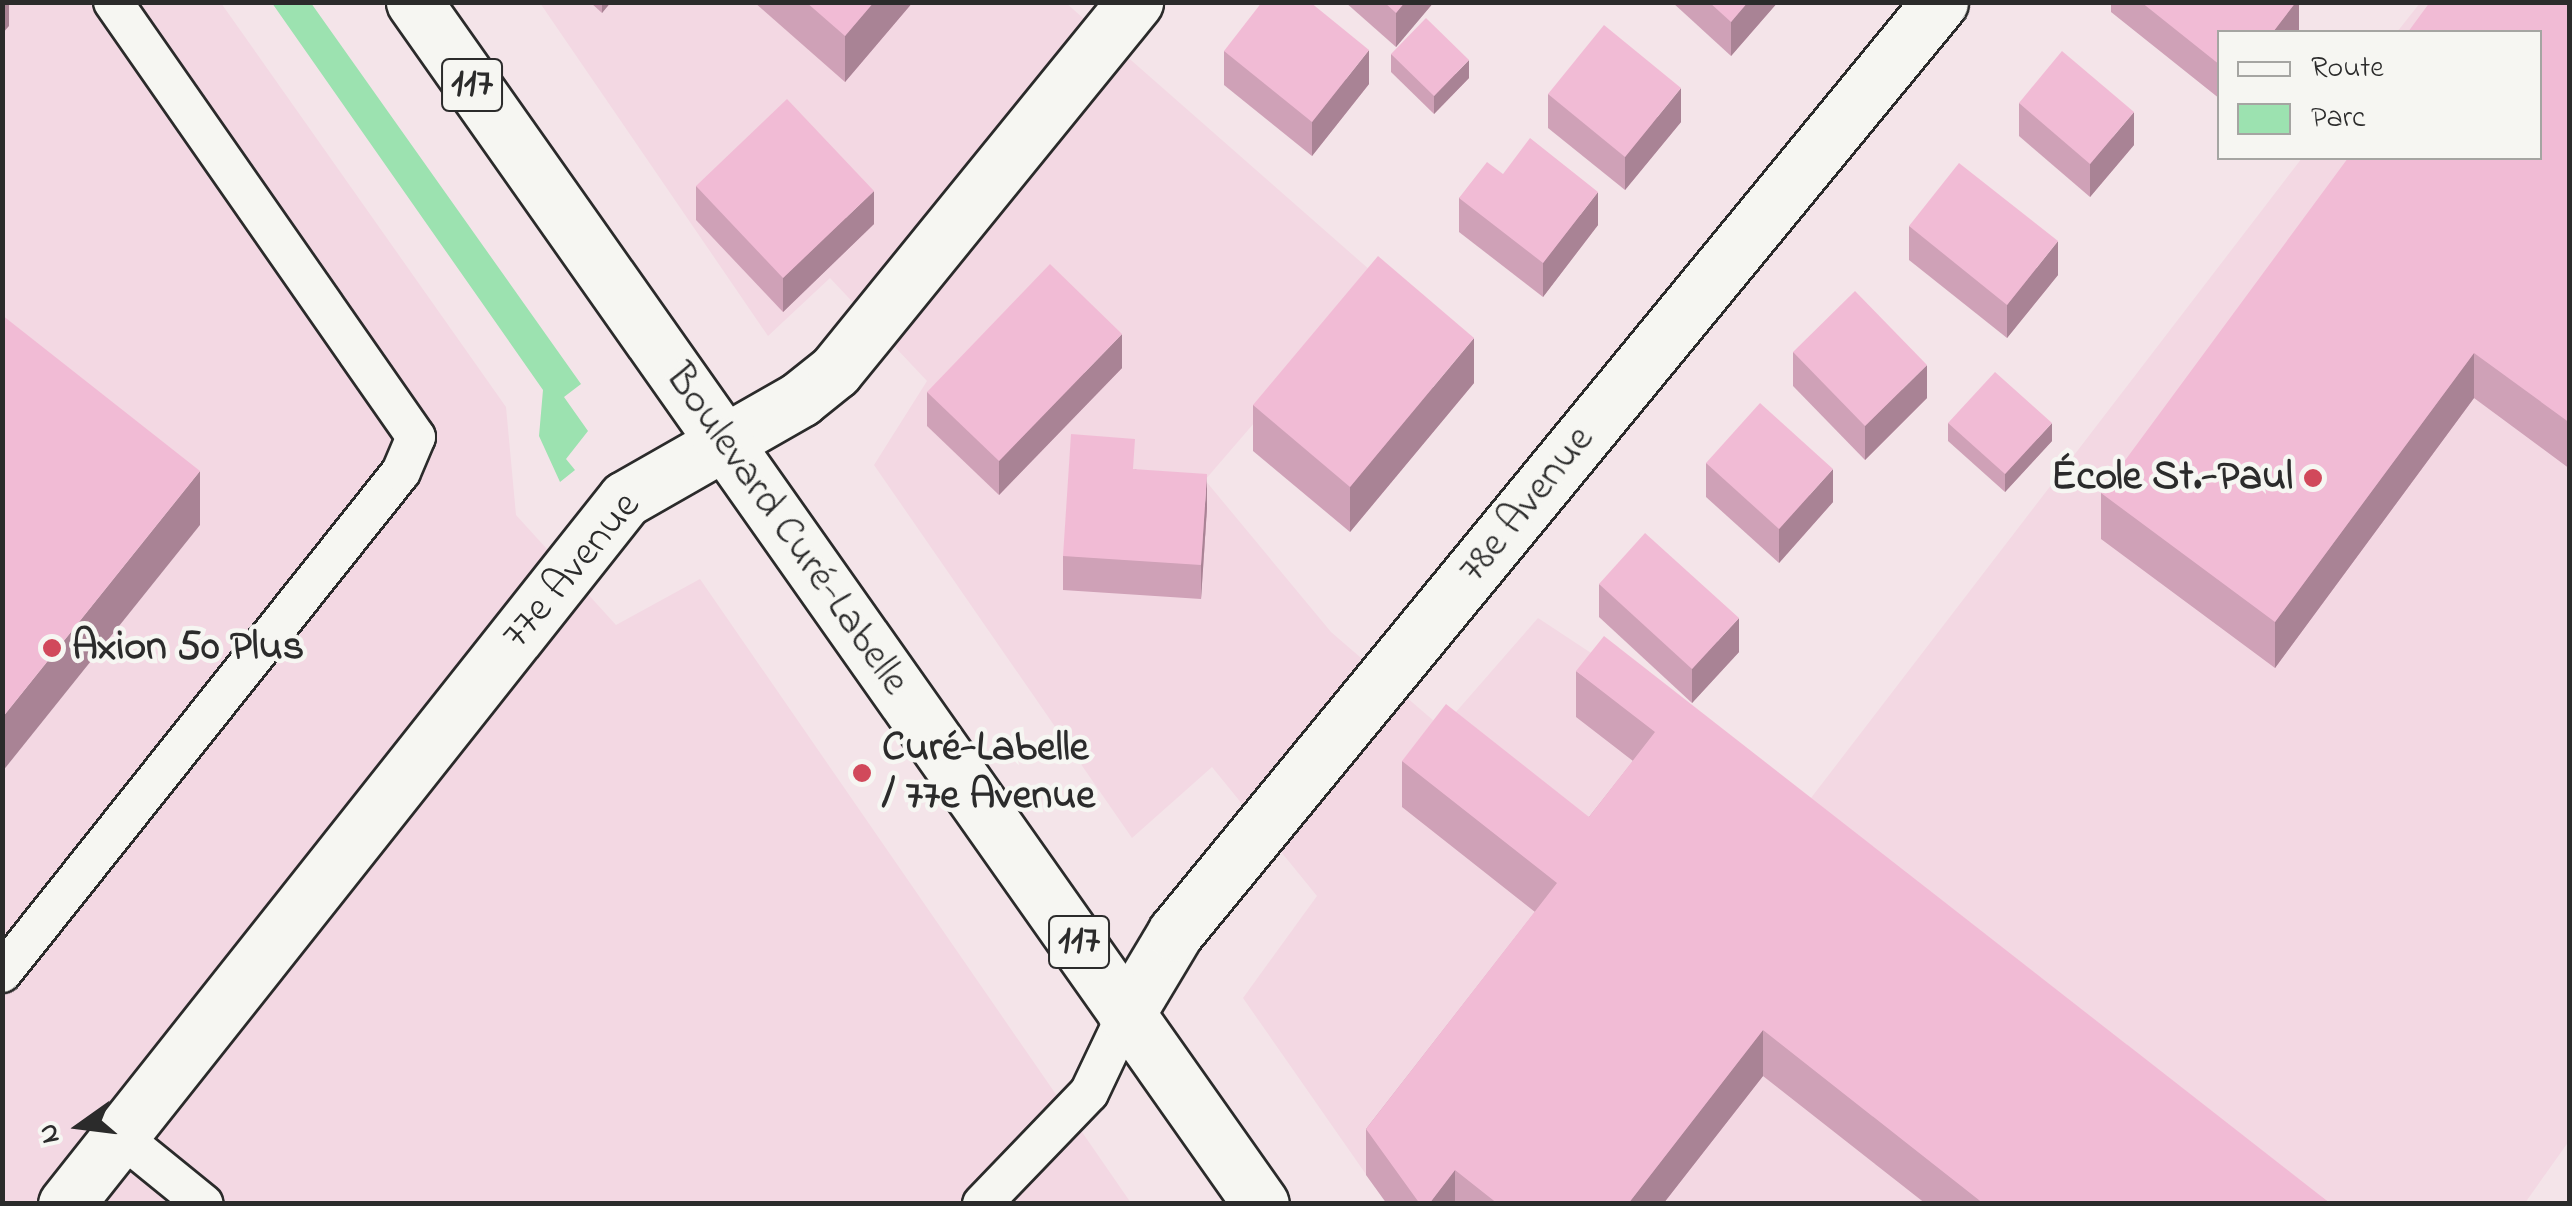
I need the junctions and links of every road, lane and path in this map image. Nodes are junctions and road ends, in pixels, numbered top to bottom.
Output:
1 (113, 2) edge
2 (414, 2) edge
3 (1135, 2) edge
4 (1940, 2) edge
5 (722, 440) junction
6 (2, 973) edge
7 (1126, 1014) junction
8 (119, 1135) junction
9 (66, 1204) edge
10 (204, 1204) edge
11 (982, 1204) edge
12 (1262, 1204) edge

1 - 6 lane
2 - 5 street, Boulevard Curé-Labelle / 117
3 - 5 street, 77e Avenue
4 - 7 street, 78e Avenue
5 - 7 street, Boulevard Curé-Labelle / 117
5 - 8 street, 77e Avenue
7 - 11 lane
7 - 12 street, Boulevard Curé-Labelle / 117
8 - 9 street, 77e Avenue
8 - 10 lane

